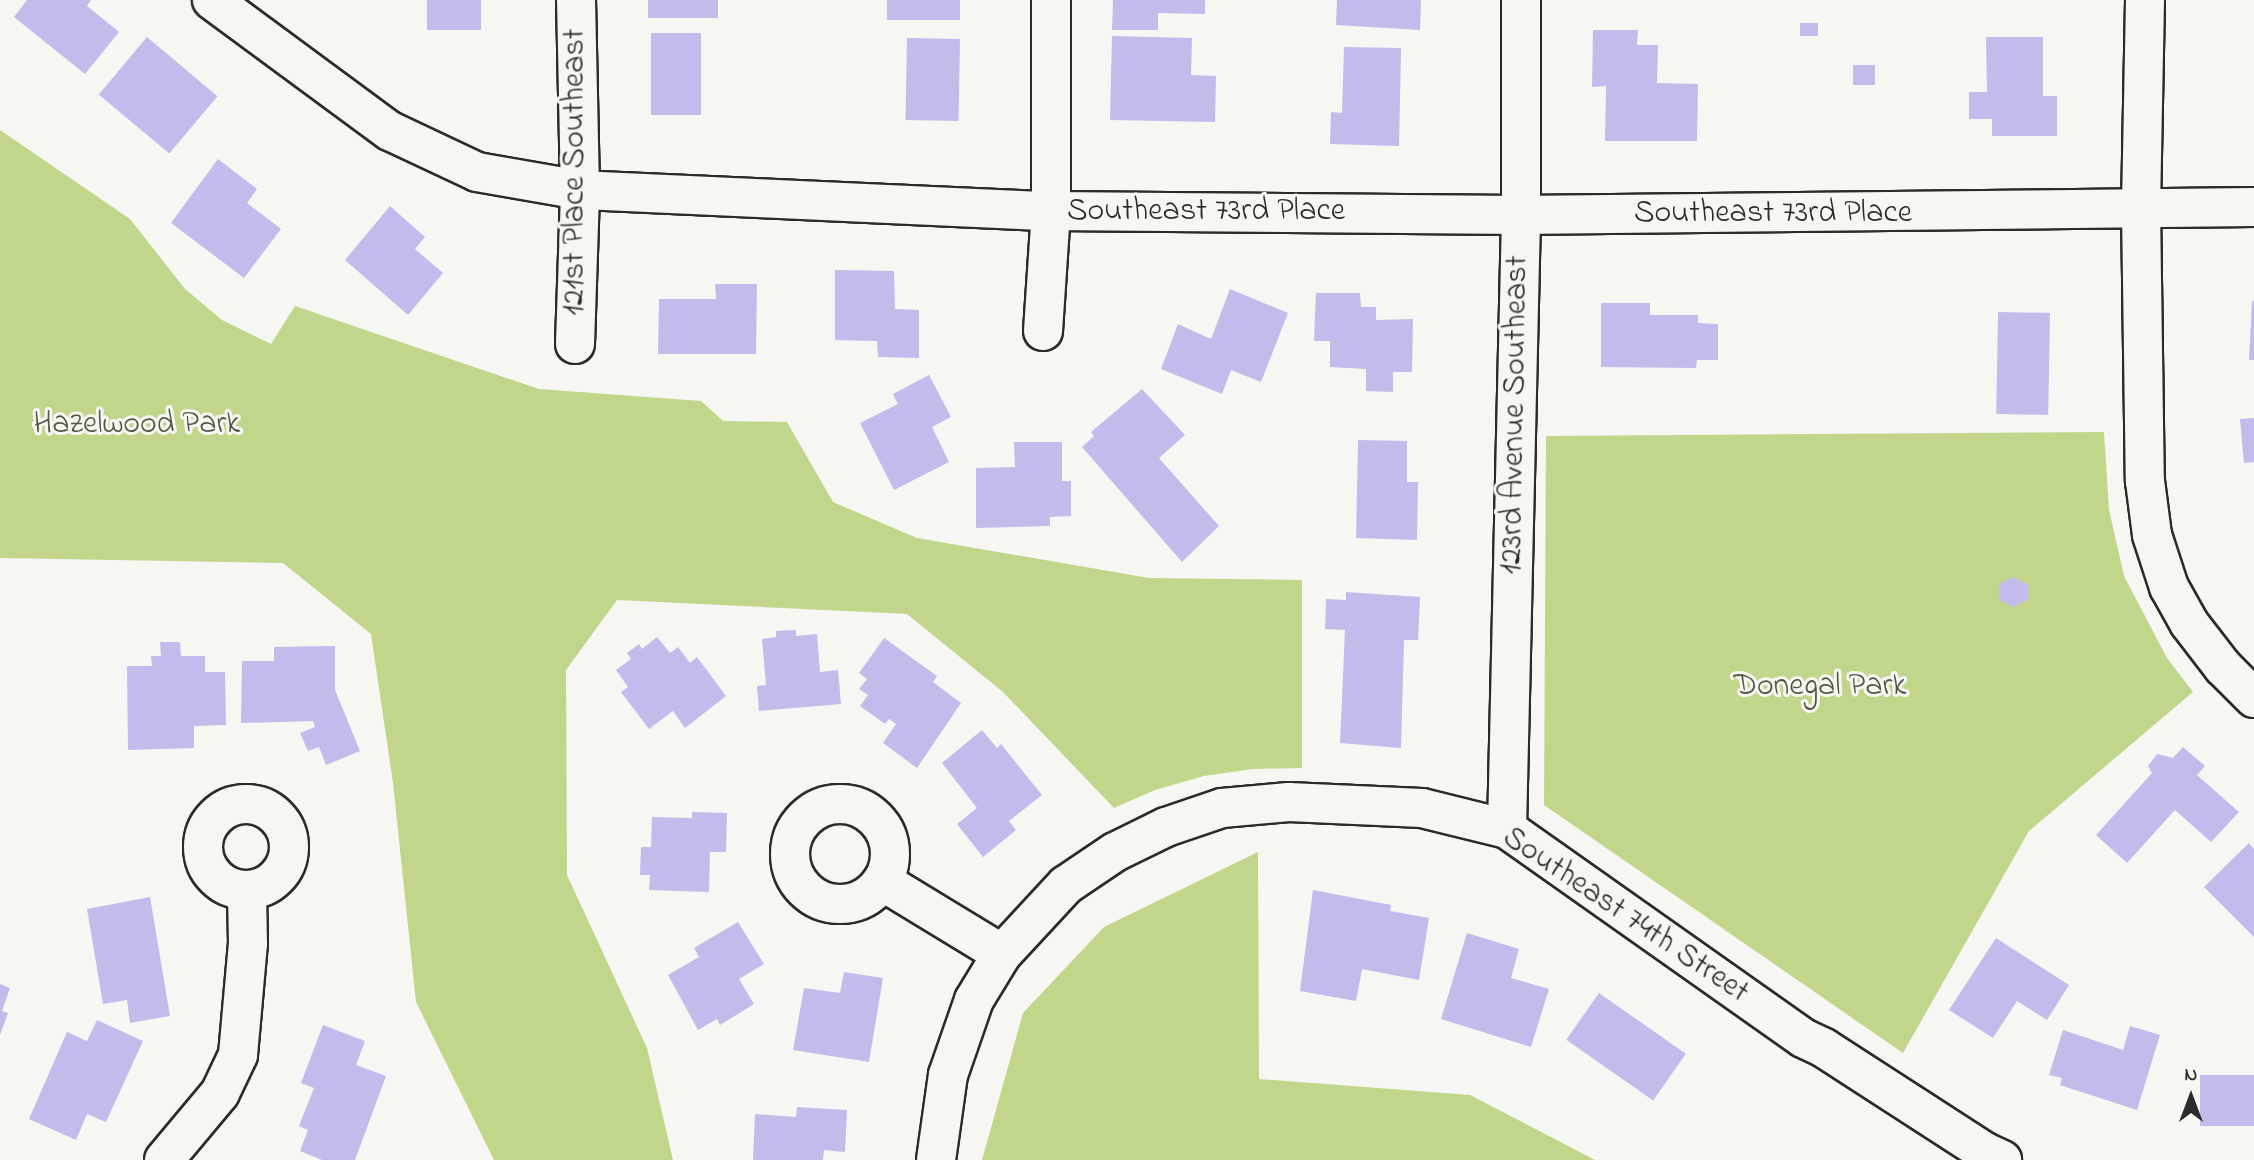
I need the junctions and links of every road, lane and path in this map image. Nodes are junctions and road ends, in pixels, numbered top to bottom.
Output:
1 (212, 0) edge
2 (576, 0) edge
3 (1051, 0) edge
4 (1521, 0) edge
5 (2145, 0) edge
6 (580, 190) junction
7 (2141, 207) junction
8 (2254, 208) edge
9 (1051, 211) junction
10 (1521, 215) junction
11 (1043, 331) dead end
12 (575, 344) dead end
13 (2254, 698) edge
14 (1507, 829) junction
15 (882, 881) dead end
16 (247, 891) dead end
17 (1002, 954) junction
18 (164, 1160) edge
19 (936, 1160) edge
20 (2002, 1160) edge

1 - 6 street, Southeast 73rd Place
2 - 6 street, 121st Place Southeast
3 - 9 street
4 - 10 street, 123rd Avenue Southeast
5 - 7 street
6 - 9 street, Southeast 73rd Place
6 - 12 street, 121st Place Southeast
7 - 8 street, Southeast 73rd Place
7 - 10 street, Southeast 73rd Place
7 - 13 street
9 - 10 street, Southeast 73rd Place
9 - 11 street
10 - 14 street, 123rd Avenue Southeast
14 - 17 street, Southeast 74th Street
14 - 20 street, Southeast 74th Street
15 - 17 street
16 - 18 street
17 - 19 street, Southeast 74th Street

